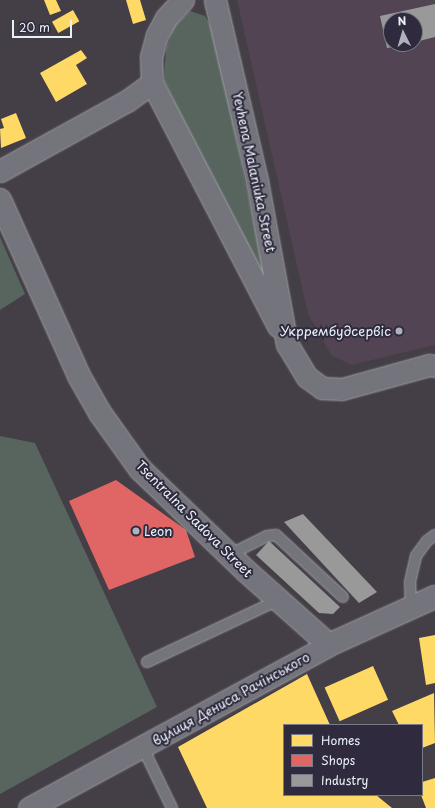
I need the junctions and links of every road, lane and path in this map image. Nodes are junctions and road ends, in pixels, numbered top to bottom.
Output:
1 (183, 0) edge
2 (215, 0) edge
3 (152, 83) junction
4 (0, 171) edge
5 (0, 200) edge
6 (287, 344) junction
7 (435, 366) edge
8 (435, 535) edge
9 (229, 555) junction
10 (343, 597) dead end
11 (435, 597) edge
12 (278, 600) junction
13 (411, 608) junction
14 (329, 645) junction
15 (147, 662) dead end
16 (143, 748) junction
17 (29, 808) edge
18 (172, 808) edge

1 - 3 street, Yevhena Malaniuka Street
2 - 6 street, Yevhena Malaniuka Street
3 - 4 street
3 - 6 street, Yevhena Malaniuka Street
5 - 9 main road, Tsentralna Sadova Street
6 - 7 street, Yevhena Malaniuka Street
8 - 13 lane
9 - 10 lane
9 - 12 main road, Tsentralna Sadova Street
11 - 13 main road, вулиця Дениса Рачінського
12 - 14 main road, Tsentralna Sadova Street
12 - 15 lane
13 - 14 main road, вулиця Дениса Рачінського
14 - 16 street, вулиця Дениса Рачінського
16 - 17 street, вулиця Дениса Рачінського
16 - 18 lane

